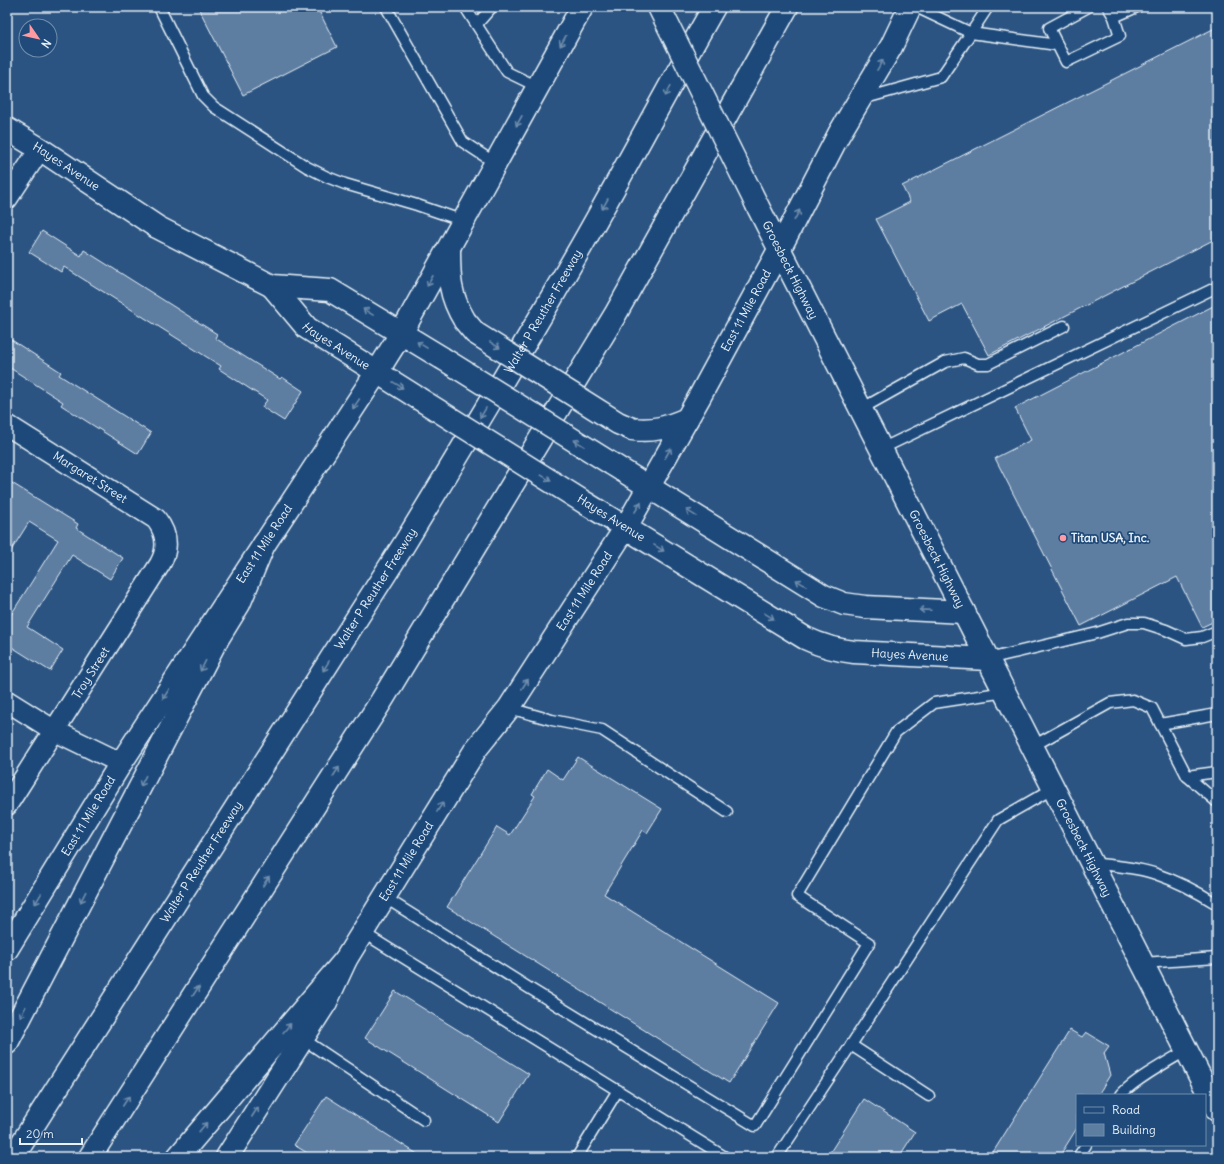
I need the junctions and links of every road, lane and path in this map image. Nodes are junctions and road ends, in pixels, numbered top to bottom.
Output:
1 (159, 7) edge
2 (386, 7) edge
3 (465, 7) edge
4 (492, 7) edge
5 (582, 7) edge
6 (659, 7) edge
7 (714, 7) edge
8 (787, 7) edge
9 (910, 7) edge
10 (916, 7) edge
11 (988, 7) edge
12 (1088, 7) edge
13 (1108, 7) edge
14 (1137, 7) edge
15 (1114, 17) junction
16 (477, 24) junction
17 (971, 33) junction
18 (1057, 46) junction
19 (538, 88) junction
20 (860, 99) junction
21 (7, 129) edge
22 (40, 149) junction
23 (495, 163) junction
24 (7, 200) edge
25 (464, 221) junction
26 (449, 247) junction
27 (779, 250) junction
28 (272, 286) junction
29 (1217, 287) edge
30 (1064, 326) dead end
31 (402, 332) junction
32 (377, 372) junction
33 (861, 409) junction
34 (687, 419) junction
35 (7, 425) edge
36 (881, 449) junction
37 (649, 487) junction
38 (626, 527) junction
39 (165, 537) joint
40 (264, 544) junction
41 (964, 612) junction
42 (1217, 631) edge
43 (988, 659) junction
44 (1005, 692) junction
45 (7, 701) edge
46 (509, 708) junction
47 (1217, 714) edge
48 (1160, 724) junction
49 (55, 731) junction
50 (1032, 746) junction
51 (121, 763) junction
52 (1217, 772) edge
53 (1187, 776) junction
54 (1054, 788) junction
55 (1217, 802) edge
56 (7, 805) edge
57 (728, 812) dead end
58 (1092, 863) junction
59 (384, 897) junction
60 (1217, 904) edge
61 (362, 932) junction
62 (7, 949) edge
63 (1217, 958) edge
64 (346, 959) junction
65 (1142, 963) junction
66 (302, 1039) junction
67 (7, 1043) edge
68 (851, 1045) junction
69 (1187, 1050) junction
70 (618, 1090) junction
71 (1122, 1094) edge
72 (929, 1096) dead end
73 (1217, 1108) edge
74 (424, 1120) dead end
75 (1085, 1146) edge
76 (13, 1157) edge
77 (90, 1157) edge
78 (178, 1157) edge
79 (227, 1157) edge
80 (578, 1157) edge
81 (725, 1157) edge
82 (777, 1157) edge
83 (1078, 1157) edge

1 - 25 lane
2 - 23 lane
3 - 16 lane
4 - 16 lane
5 -> 19 main road, East 11 Mile Road
6 - 27 main road, Groesbeck Highway, bridge
7 -> 76 main road, Walter P Reuther Freeway
77 -> 8 main road
20 -> 9 main road, East 11 Mile Road
10 - 17 lane
11 - 17 lane
12 - 18 lane
13 - 15 lane
14 - 15 lane
15 - 18 lane
16 - 19 lane
17 - 18 lane
17 - 20 lane
19 -> 23 main road, East 11 Mile Road
27 -> 20 main road, East 11 Mile Road
21 - 22 main road, Hayes Avenue
22 - 24 street
22 - 28 main road, Hayes Avenue
23 - 25 main road, East 11 Mile Road
25 - 26 main road, East 11 Mile Road
26 -> 31 main road, East 11 Mile Road
26 -> 34 main road, bridge
27 - 33 main road, Groesbeck Highway
27 - 34 main road, East 11 Mile Road
31 -> 28 main road, Hayes Avenue
28 - 32 main road, Hayes Avenue
29 - 36 lane
30 - 33 lane
31 - 32 main road, East 11 Mile Road
37 -> 31 main road, Hayes Avenue, bridge
32 -> 38 main road, Hayes Avenue, bridge
32 -> 40 main road, East 11 Mile Road
33 - 36 main road, Groesbeck Highway
37 -> 34 main road, East 11 Mile Road
35 - 39 street, Margaret Street
36 - 41 main road, Groesbeck Highway
38 -> 37 main road, East 11 Mile Road
41 -> 37 main road, Hayes Avenue
38 -> 43 main road, Hayes Avenue
46 -> 38 main road, East 11 Mile Road
39 - 49 street, Troy Street
40 -> 51 main road, East 11 Mile Road
40 -> 67 main road
41 - 43 main road, Groesbeck Highway
42 - 43 lane
43 - 44 main road, Groesbeck Highway
44 - 50 main road, Groesbeck Highway
44 - 59 lane
45 - 49 street
46 - 57 lane
59 -> 46 main road, East 11 Mile Road
47 - 48 lane
48 - 50 lane
48 - 53 lane
49 - 51 street
49 - 56 street, Troy Street
50 - 54 main road, Groesbeck Highway
51 -> 62 main road, East 11 Mile Road
52 - 53 lane
53 - 55 lane
54 - 58 main road, Groesbeck Highway
54 - 68 lane
58 - 60 lane
58 - 65 main road, Groesbeck Highway
59 - 61 main road, East 11 Mile Road
61 - 64 main road, East 11 Mile Road
61 - 70 lane
63 - 65 lane
64 - 66 main road, East 11 Mile Road
78 -> 64 main road
65 - 69 main road, Groesbeck Highway
66 - 74 lane
79 -> 66 main road, East 11 Mile Road
68 - 72 lane
68 - 82 lane
69 - 71 lane
69 - 73 main road, Groesbeck Highway
70 - 80 lane
70 - 81 lane
75 - 83 lane

